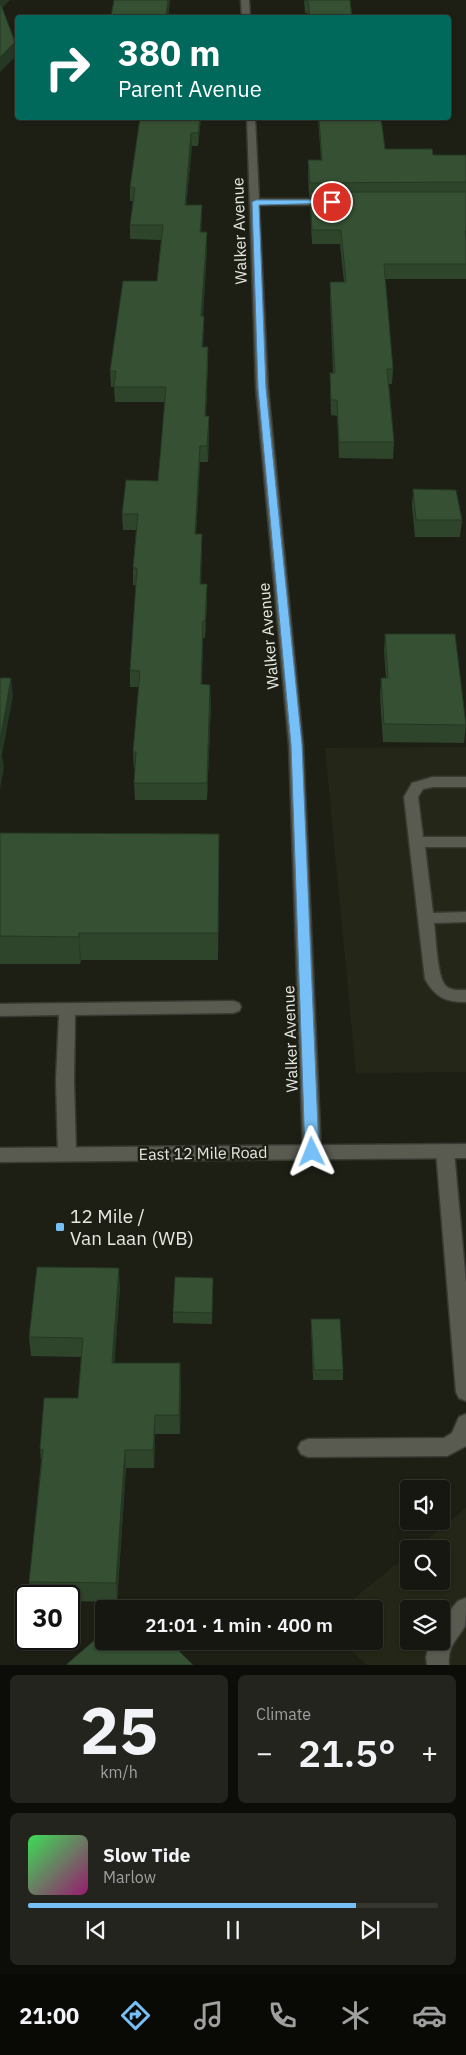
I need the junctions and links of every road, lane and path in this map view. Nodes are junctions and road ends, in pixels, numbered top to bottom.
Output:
1 (245, 0) edge
2 (246, 15) edge
3 (251, 120) edge
4 (256, 202) junction
5 (342, 202) edge
6 (466, 782) edge
7 (416, 842) junction
8 (466, 842) edge
9 (426, 918) junction
10 (466, 918) edge
11 (466, 996) edge
12 (233, 1008) dead end
13 (0, 1010) edge
14 (67, 1010) junction
15 (466, 1150) edge
16 (445, 1151) junction
17 (312, 1152) junction
18 (67, 1154) junction
19 (0, 1155) edge
20 (466, 1392) edge
21 (466, 1423) edge
22 (308, 1448) dead end
23 (466, 1608) edge
24 (438, 1665) edge

1 - 2 street
3 - 4 street, Walker Avenue
4 - 5 street
4 - 17 street, Walker Avenue
6 - 7 street
7 - 8 street
7 - 9 street
9 - 10 street
9 - 11 street
12 - 14 street
13 - 14 street
14 - 18 street
15 - 16 street, East 12 Mile Road
16 - 17 street, East 12 Mile Road
16 - 20 street
17 - 18 street, East 12 Mile Road
18 - 19 street, East 12 Mile Road
21 - 22 street
23 - 24 street

